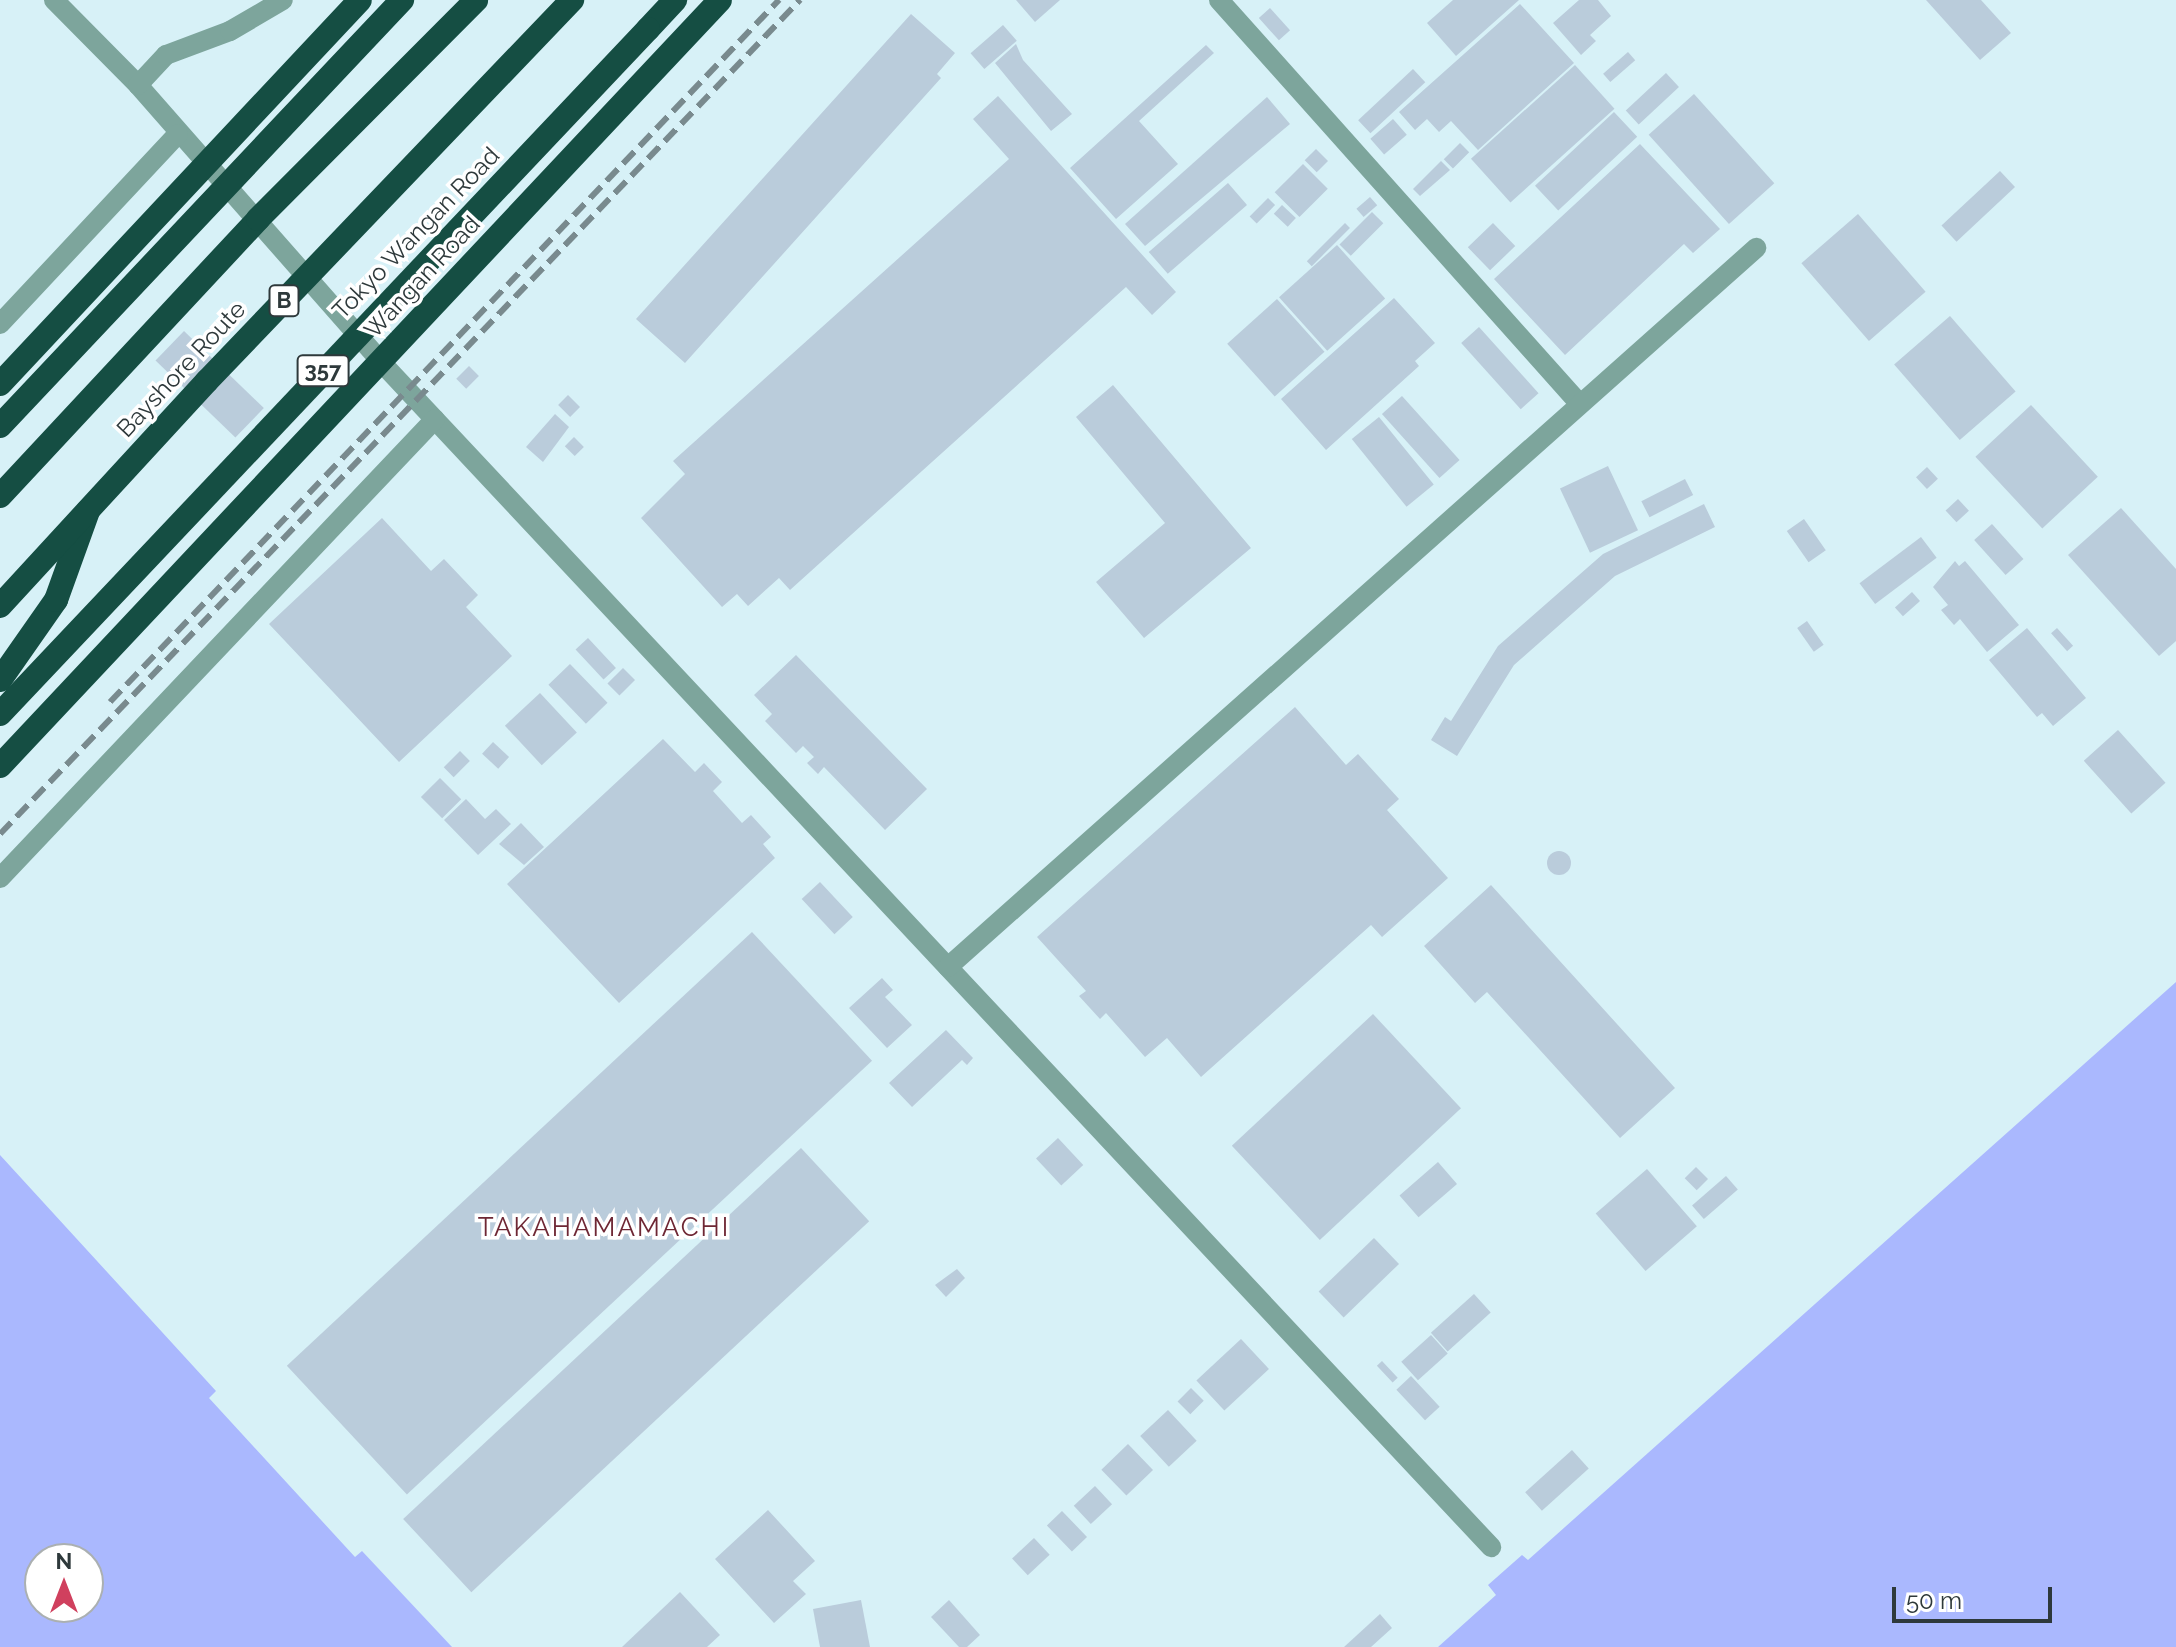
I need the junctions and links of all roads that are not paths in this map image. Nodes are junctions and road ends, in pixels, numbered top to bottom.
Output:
1 (54, 0) edge
2 (283, 0) edge
3 (360, 0) edge
4 (402, 0) edge
5 (476, 0) edge
6 (572, 0) edge
7 (675, 0) edge
8 (720, 0) edge
9 (1219, 0) edge
10 (138, 85) junction
11 (178, 134) junction
12 (205, 167) junction
13 (1756, 248) dead end
14 (0, 324) edge
15 (381, 362) junction
16 (0, 384) edge
17 (1578, 402) junction
18 (435, 419) junction
19 (0, 426) edge
20 (0, 496) edge
21 (88, 511) junction
22 (0, 606) edge
23 (0, 680) edge
24 (0, 714) edge
25 (0, 766) edge
26 (0, 878) edge
27 (948, 967) junction
28 (1491, 1547) dead end

1 - 10 street
2 - 10 street
3 - 12 highway
4 - 19 highway, bridge
5 - 20 highway, Bayshore Route, bridge
6 - 21 highway, Bayshore Route / B, bridge
7 - 24 highway, Tokyo Wangan Road / 357, bridge
8 - 15 highway, Wangan Road / 357
9 - 17 street
10 - 11 street
11 - 12 street
11 - 14 street
12 - 15 street
12 - 16 highway
13 - 17 street
15 - 18 street
15 - 25 highway, Wangan Road / 357
17 - 27 street
18 - 26 street
18 - 27 street
21 - 22 highway, Bayshore Route / B, bridge
21 - 23 highway
27 - 28 street

